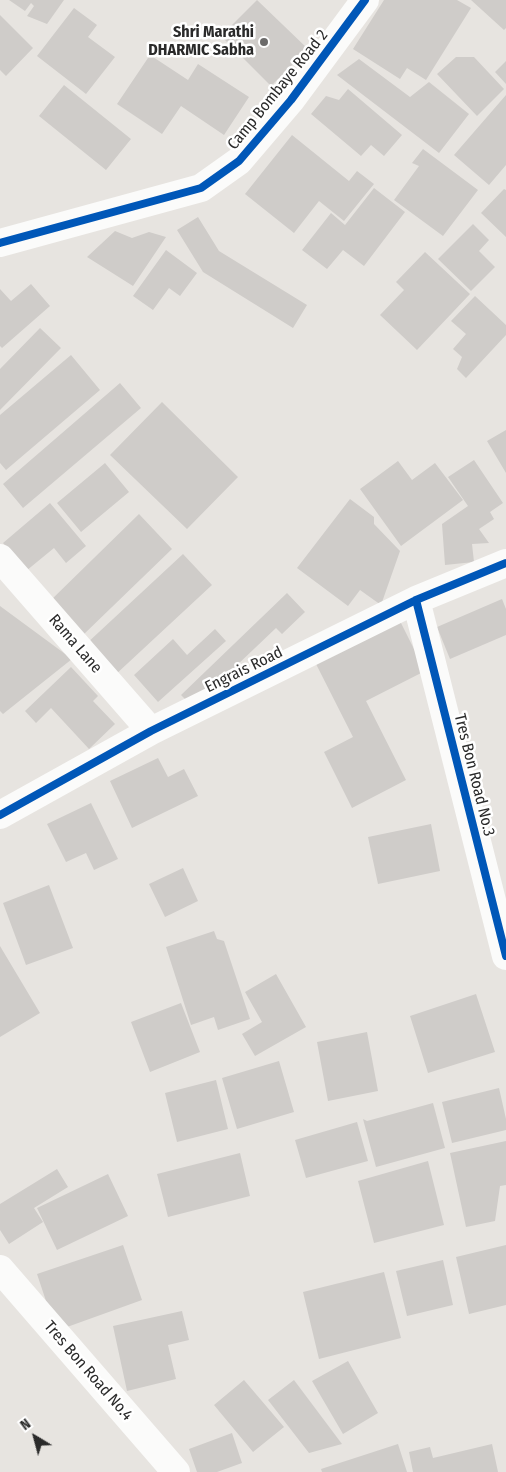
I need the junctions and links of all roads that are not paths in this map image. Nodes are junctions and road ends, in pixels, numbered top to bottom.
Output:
1 (366, 0) edge
2 (0, 243) edge
3 (0, 558) edge
4 (506, 563) edge
5 (416, 600) junction
6 (151, 731) junction
7 (0, 815) edge
8 (506, 956) edge
9 (0, 1269) edge
10 (176, 1472) edge

1 - 2 street, Camp Bombaye Road 2
3 - 6 street, Rama Lane
4 - 5 street, Engrais Road
5 - 6 street, Engrais Road
5 - 8 street, Tres Bon Road No.3
6 - 7 street, Engrais Road
9 - 10 street, Tres Bon Road No.4

